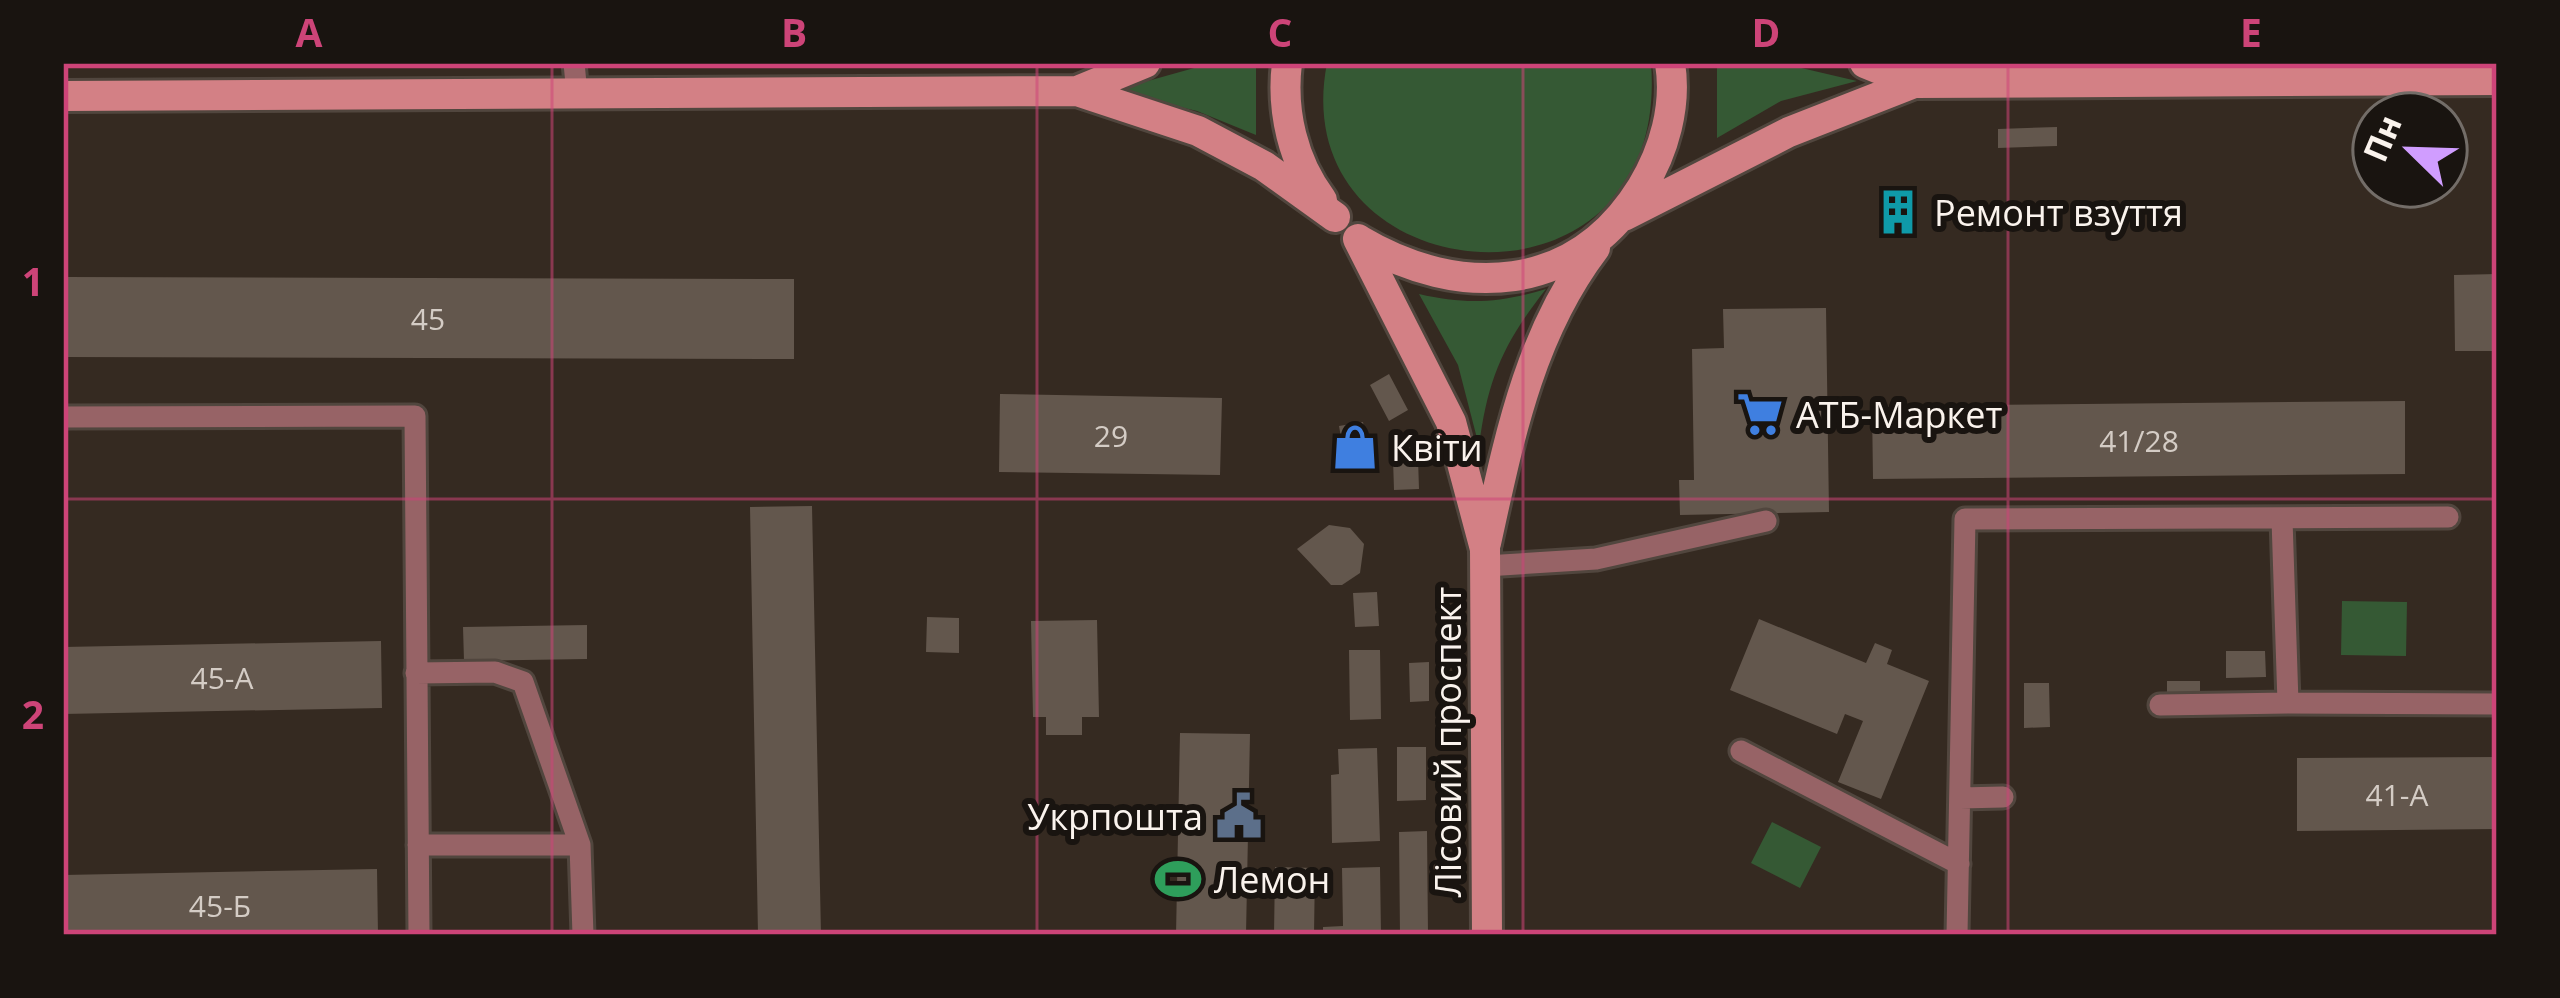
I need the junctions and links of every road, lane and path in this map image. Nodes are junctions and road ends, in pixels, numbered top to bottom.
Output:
1 (1145, 63) edge
2 (1287, 63) edge
3 (1670, 63) edge
4 (1864, 63) edge
5 (1106, 71) edge
6 (575, 78) edge
7 (2497, 80) edge
8 (1914, 83) junction
9 (1077, 91) junction
10 (63, 97) edge
11 (1614, 227) junction
12 (1347, 228) junction
13 (63, 417) edge
14 (2448, 517) dead end
15 (2282, 519) junction
16 (1766, 521) dead end
17 (1485, 558) junction
18 (416, 673) junction
19 (2288, 703) junction
20 (2497, 704) edge
21 (2160, 705) dead end
22 (1741, 751) dead end
23 (2002, 797) dead end
24 (1960, 798) junction
25 (418, 845) junction
26 (580, 845) junction
27 (1959, 864) junction
28 (419, 935) edge
29 (583, 935) edge
30 (1486, 935) edge
31 (1957, 935) edge

1 - 5 street
2 - 12 street, Лісовий проспект
3 - 11 street, Лісовий проспект
4 - 8 street
5 - 9 street
6 - 9 street
6 - 10 street
7 - 8 street
8 - 11 street
9 - 12 street
11 - 12 street
11 - 17 street, Лісовий проспект
12 - 17 street, Лісовий проспект
13 - 18 lane
14 - 15 lane
15 - 19 lane
15 - 24 lane
16 - 17 lane
17 - 30 street, Лісовий проспект
18 - 25 lane
18 - 26 lane
19 - 20 lane
19 - 21 lane
22 - 27 lane
23 - 24 lane
24 - 27 lane
25 - 26 lane
25 - 28 lane
26 - 29 lane
27 - 31 lane

